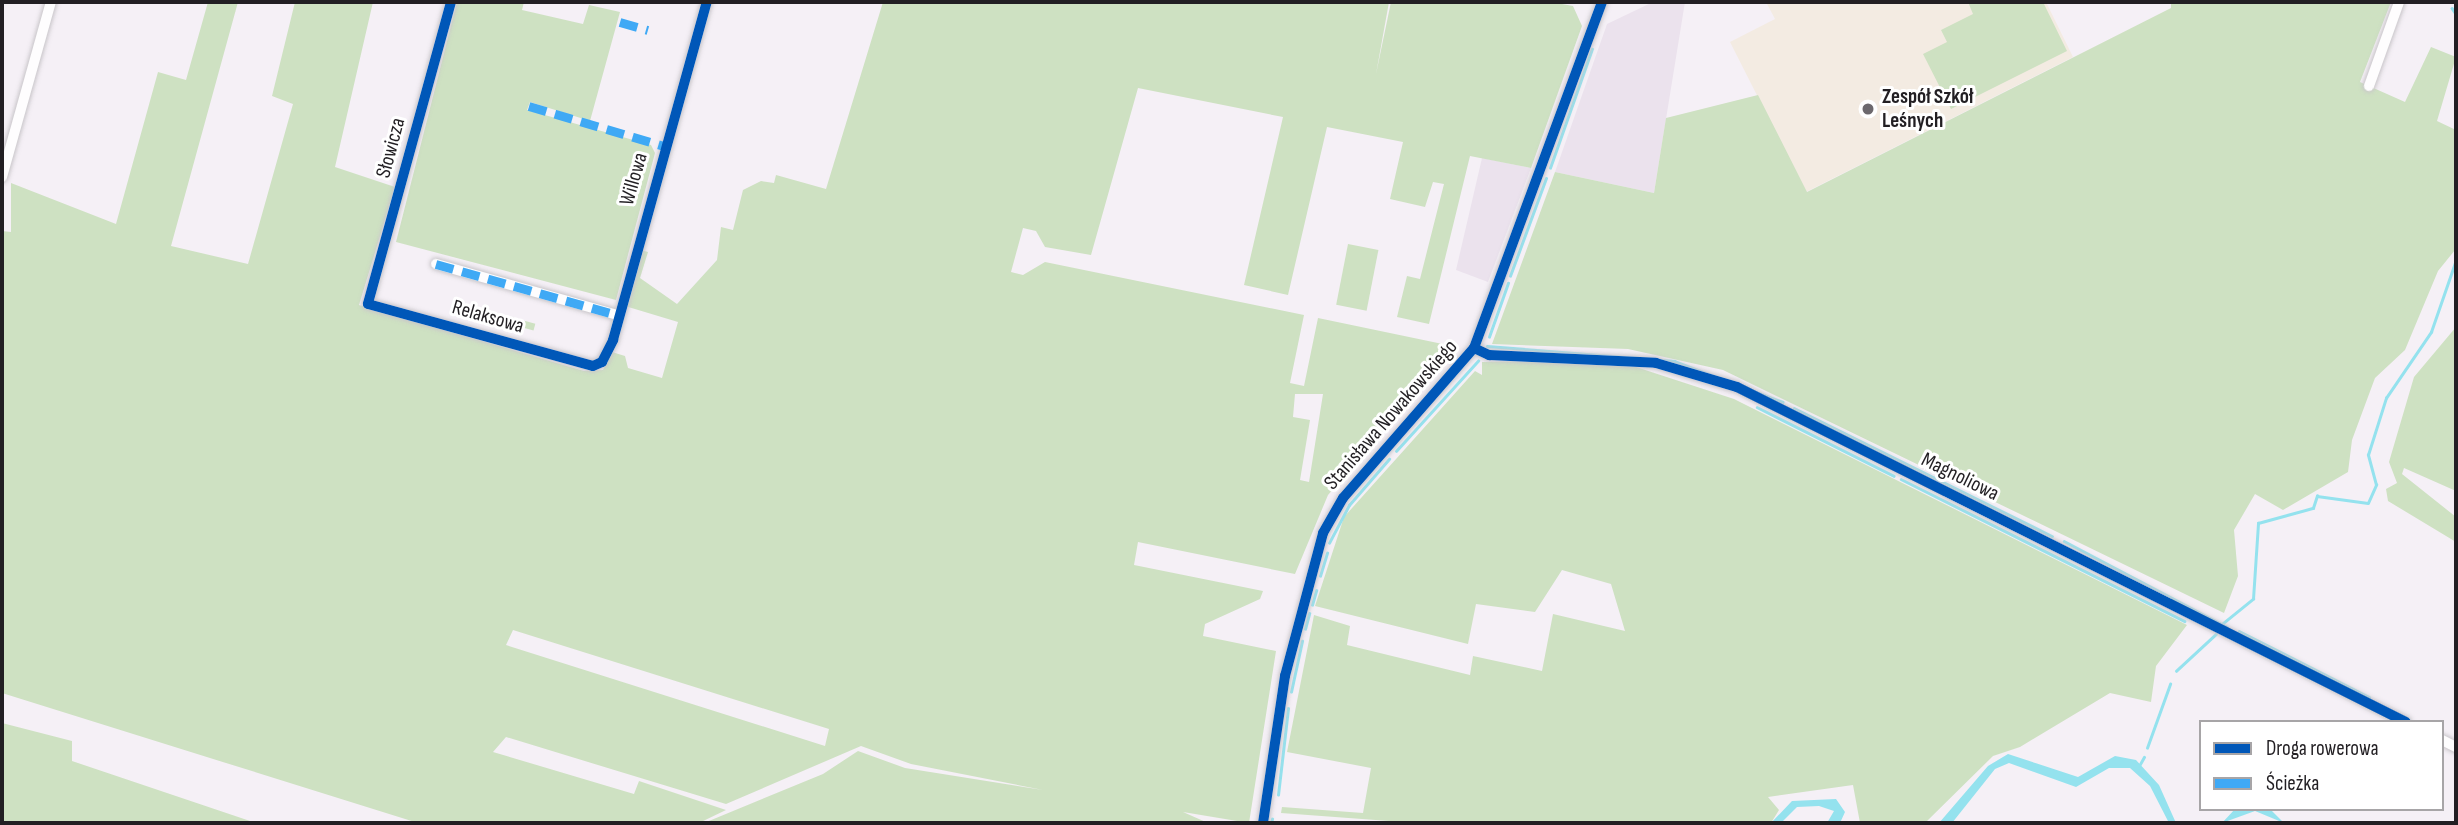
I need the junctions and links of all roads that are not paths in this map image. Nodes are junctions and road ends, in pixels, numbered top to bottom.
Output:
1 (51, 2) edge
2 (451, 2) edge
3 (707, 2) edge
4 (1602, 2) edge
5 (2399, 2) edge
6 (2369, 86) dead end
7 (2, 177) edge
8 (436, 264) dead end
9 (368, 304) joint
10 (618, 315) junction
11 (1474, 348) junction
12 (598, 365) joint
13 (2402, 720) edge
14 (1263, 823) edge

1 - 7 street
2 - 9 street, Słowicza
3 - 10 street, Willowa
4 - 11 street, Stanisława Nowakowskiego
5 - 6 street
8 - 10 street
9 - 12 street, Relaksowa
10 - 12 street, Willowa
11 - 13 street, Magnoliowa
11 - 14 street, Stanisława Nowakowskiego

